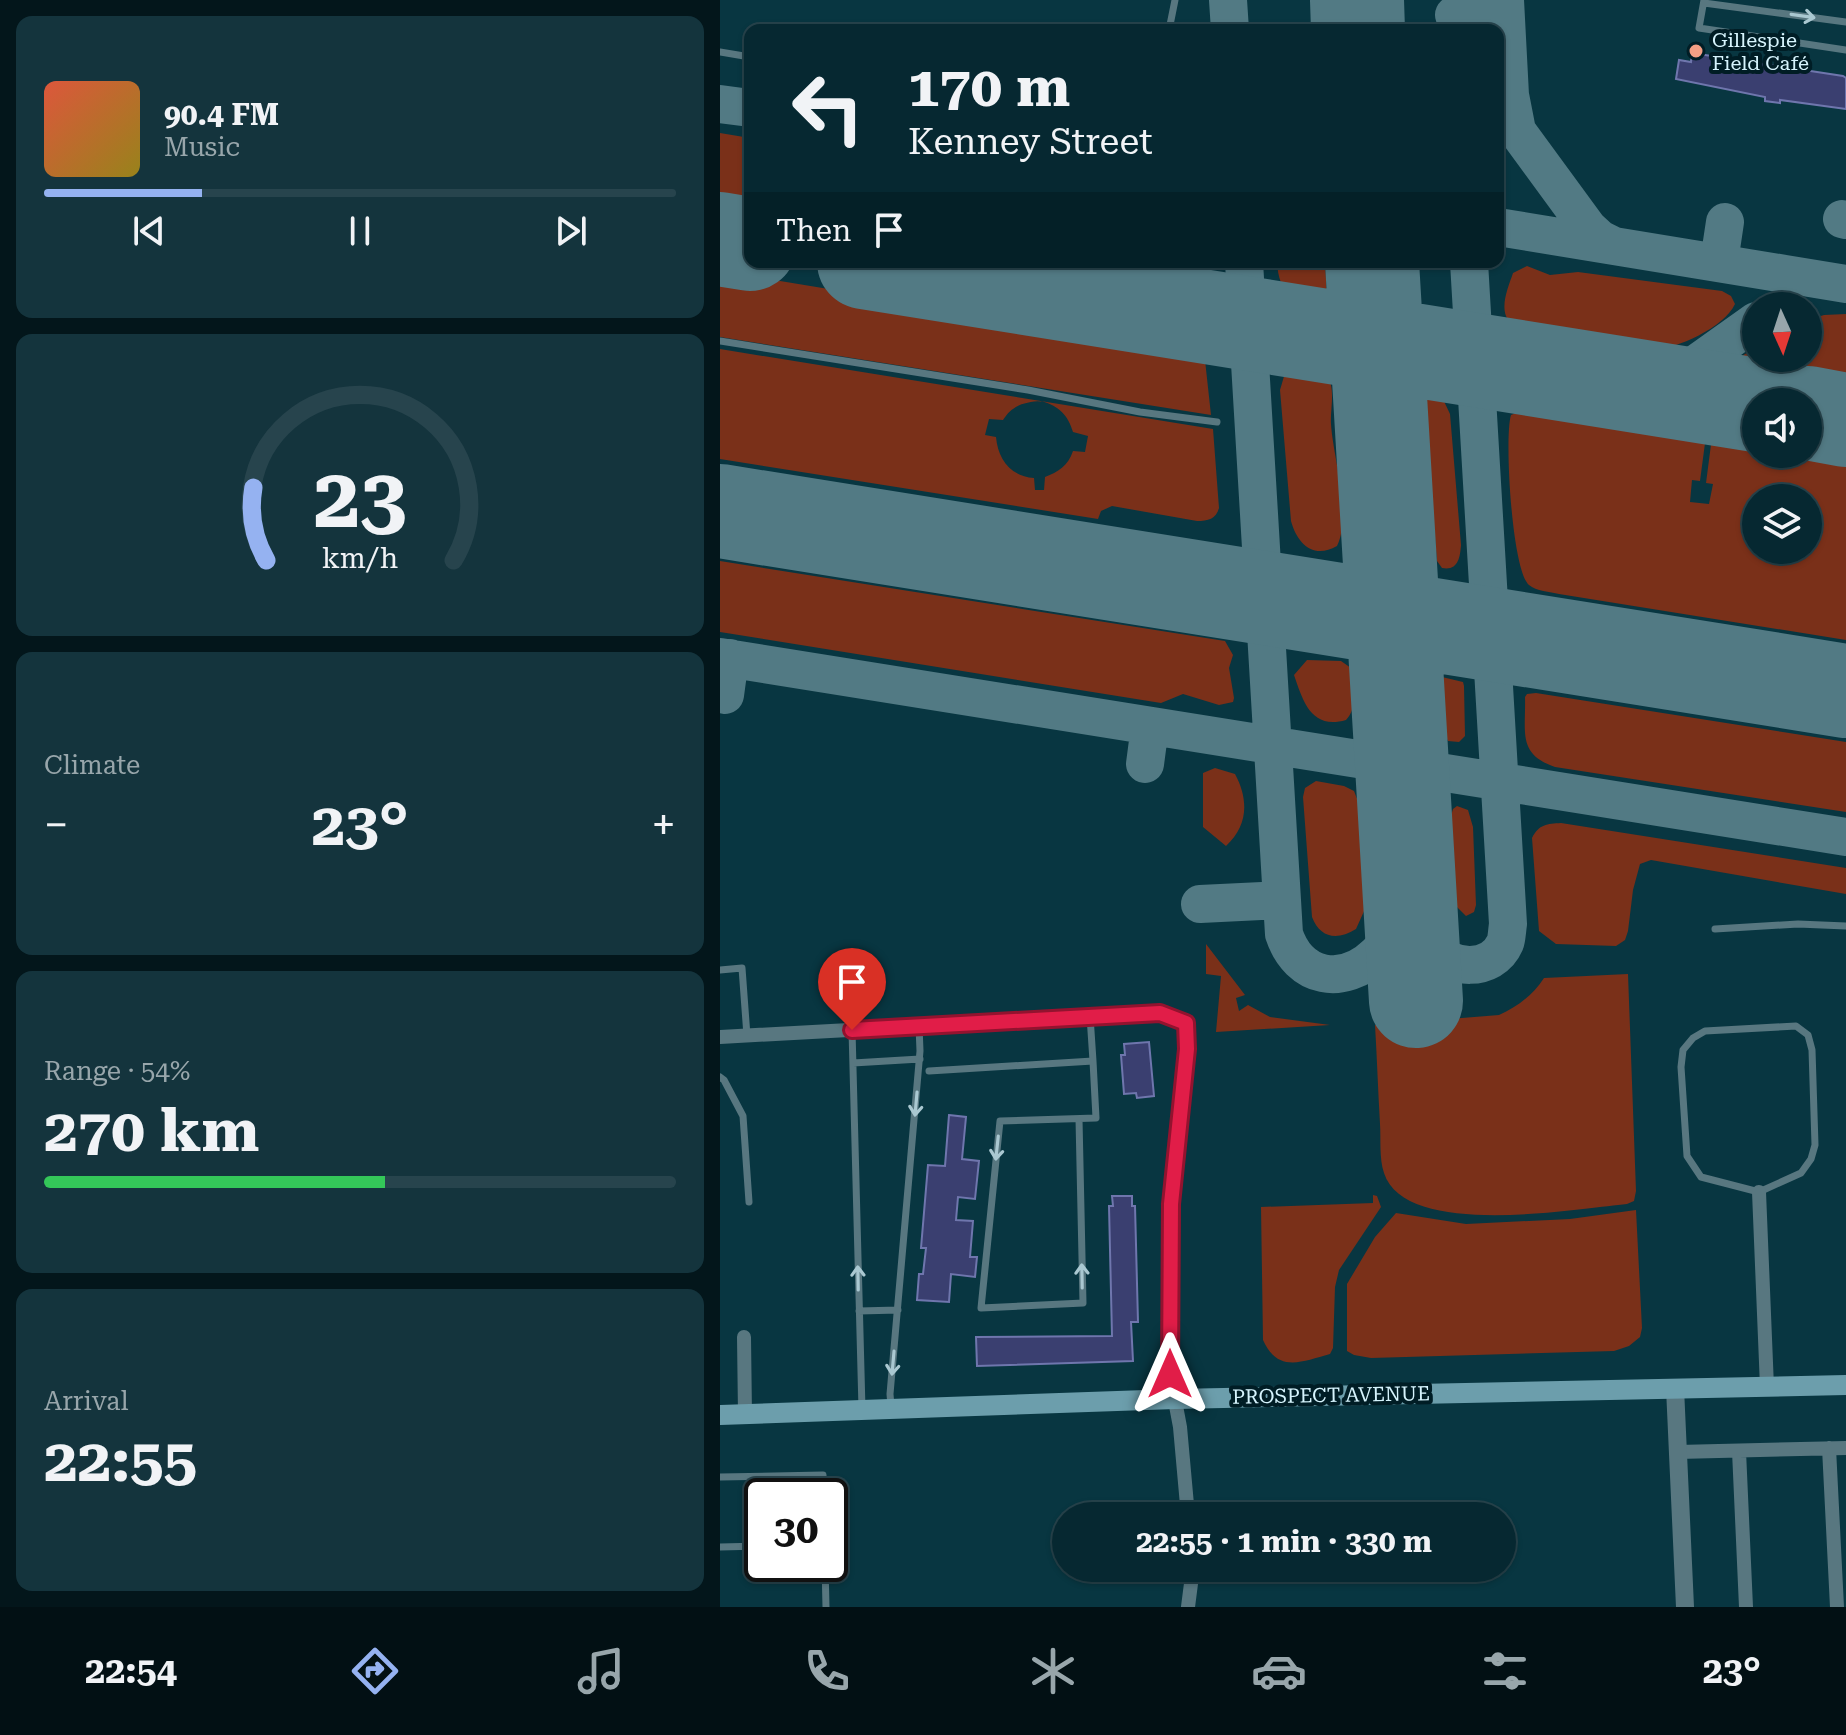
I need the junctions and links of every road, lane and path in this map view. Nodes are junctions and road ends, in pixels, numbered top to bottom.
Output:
1 (1175, 0) edge
2 (1704, 1) edge
3 (1846, 22) edge
4 (1170, 24) edge
5 (1846, 50) edge
6 (720, 52) edge
7 (744, 56) edge
8 (720, 341) edge
9 (1217, 422) dead end
10 (1846, 926) edge
11 (1715, 929) dead end
12 (720, 970) edge
13 (1090, 1016) junction
14 (919, 1026) junction
15 (852, 1030) junction
16 (747, 1036) junction
17 (720, 1037) edge
18 (920, 1059) junction
19 (1093, 1061) junction
20 (853, 1063) junction
21 (929, 1071) dead end
22 (720, 1077) edge
23 (1079, 1119) junction
24 (1759, 1192) junction
25 (749, 1202) dead end
26 (898, 1310) junction
27 (859, 1311) junction
28 (744, 1337) dead end
29 (1846, 1385) edge
30 (1767, 1387) junction
31 (1675, 1388) junction
32 (1175, 1399) junction
33 (892, 1411) junction
34 (862, 1412) junction
35 (720, 1415) edge
36 (745, 1415) junction
37 (1829, 1448) junction
38 (1846, 1448) edge
39 (1739, 1451) junction
40 (1678, 1452) junction
41 (720, 1477) edge
42 (823, 1478) edge
43 (1186, 1502) edge
44 (744, 1546) edge
45 (720, 1547) edge
46 (825, 1582) edge
47 (1192, 1582) edge
48 (826, 1607) edge
49 (1188, 1607) edge
50 (1685, 1607) edge
51 (1746, 1607) edge
52 (1837, 1607) edge

1 - 4 lane
2 -> 3 lane
2 - 5 lane
6 - 7 lane
8 - 9 lane
10 - 11 lane
12 - 16 lane
13 - 14 street
13 - 19 lane
13 - 32 street
14 - 15 street
14 - 18 lane
15 - 16 street
15 - 20 lane
16 - 17 street
18 - 20 lane
18 -> 26 lane
19 - 21 lane
19 - 23 lane
27 -> 20 lane
22 - 25 lane
23 -> 23 lane
24 - 24 lane
24 - 30 street
26 - 27 lane
26 -> 33 lane
27 - 34 lane
28 - 36 street
29 - 30 main road, PROSPECT AVENUE
30 - 31 main road, PROSPECT AVENUE
31 - 32 main road, PROSPECT AVENUE
31 - 40 street
32 - 33 main road, PROSPECT AVENUE
32 - 43 street
33 - 34 main road, PROSPECT AVENUE
34 - 36 main road, PROSPECT AVENUE
35 - 36 main road, PROSPECT AVENUE
37 - 38 street
37 - 39 street
37 - 52 street
39 - 40 street
39 - 51 street
40 - 50 street
41 - 42 lane
44 - 45 lane
46 - 48 lane
47 - 49 street

